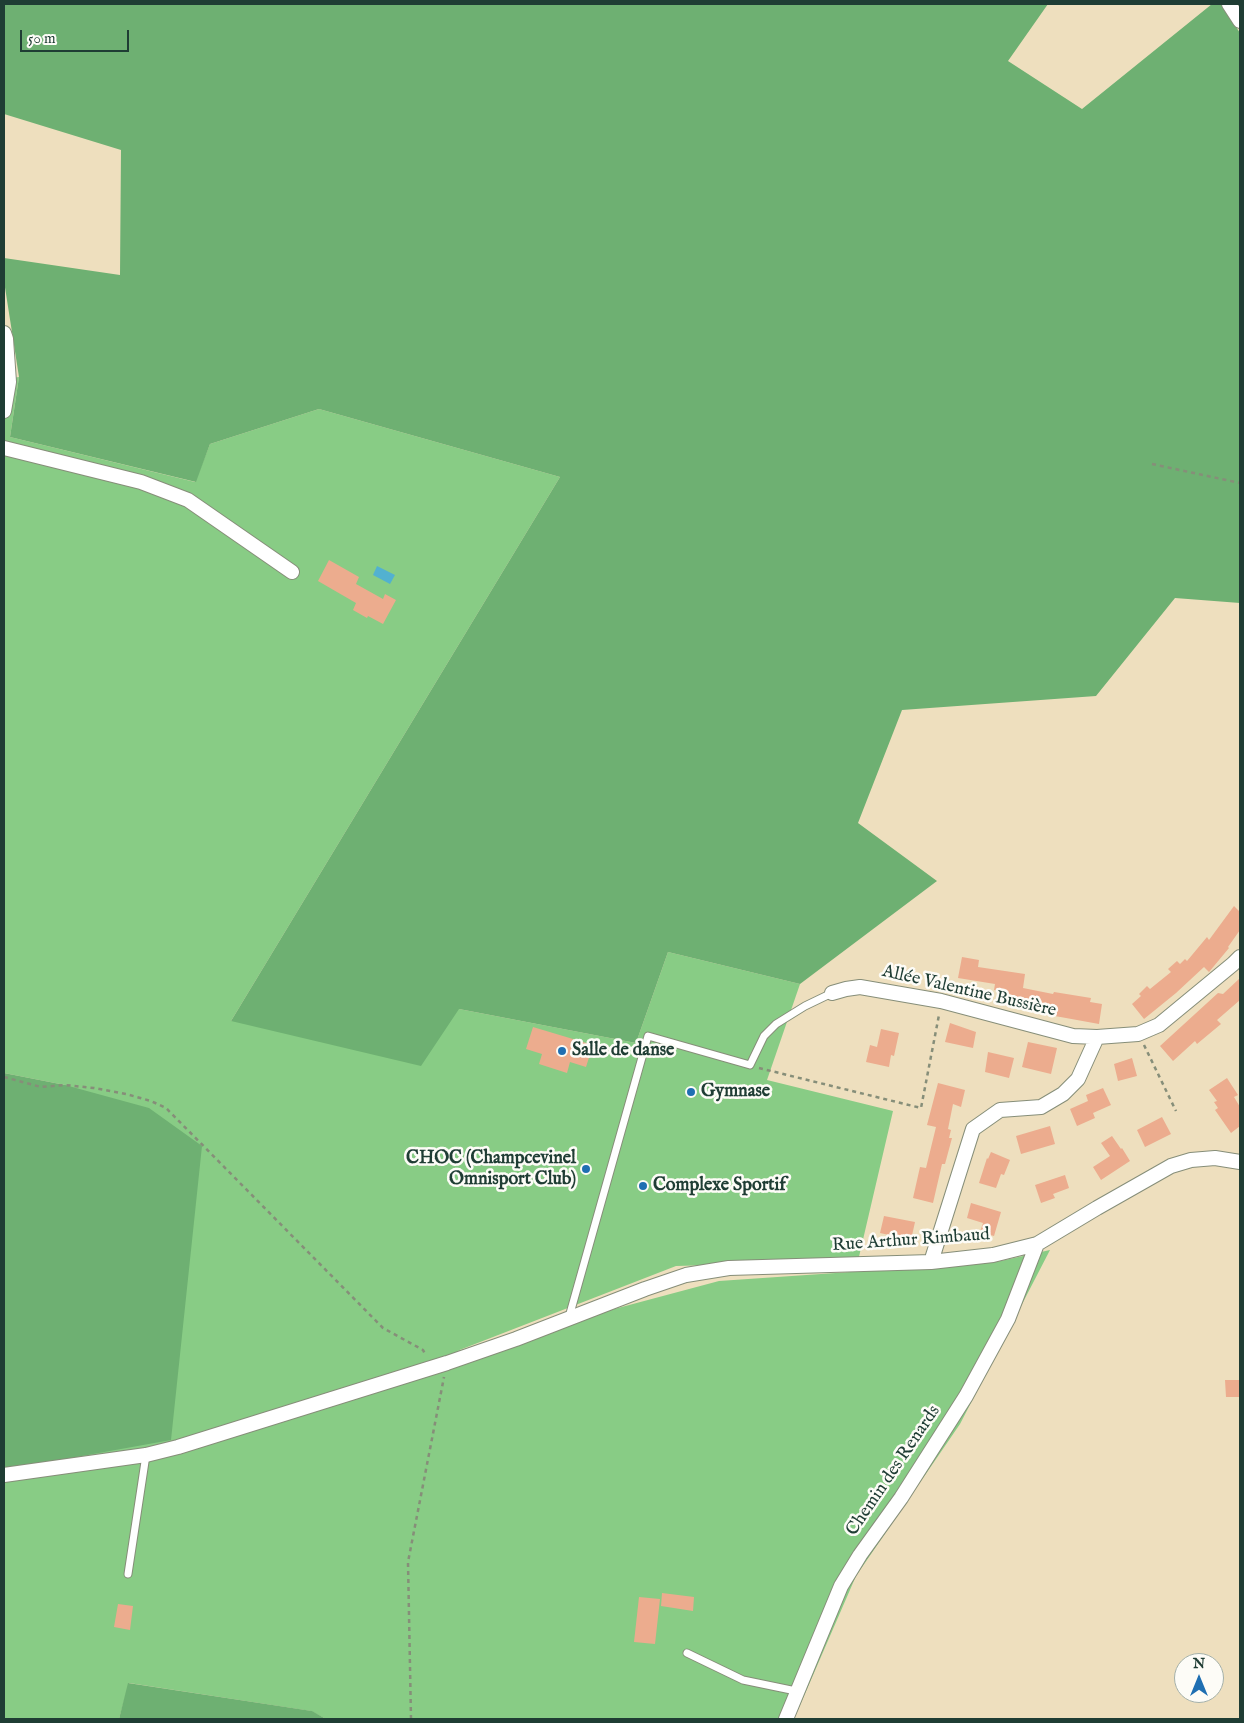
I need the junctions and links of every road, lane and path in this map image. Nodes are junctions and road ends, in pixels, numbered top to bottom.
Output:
1 (1229, 4) edge
2 (1240, 21) edge
3 (4, 333) edge
4 (4, 411) edge
5 (4, 448) edge
6 (1152, 464) dead end
7 (1240, 483) edge
8 (292, 572) dead end
9 (1240, 957) edge
10 (832, 993) joint
11 (941, 1001) junction
12 (1138, 1034) junction
13 (1097, 1037) junction
14 (750, 1065) junction
15 (4, 1077) edge
16 (1176, 1111) dead end
17 (1240, 1162) edge
18 (1036, 1244) junction
19 (931, 1262) junction
20 (568, 1319) junction
21 (447, 1363) junction
22 (431, 1367) junction
23 (146, 1455) junction
24 (4, 1475) edge
25 (128, 1574) dead end
26 (687, 1653) dead end
27 (796, 1691) junction
28 (411, 1719) edge
29 (786, 1719) edge

1 - 2 street
3 - 4 street
5 - 8 street
6 - 7 path
9 - 12 street
10 - 11 street, Allée Valentine Bussière
10 - 14 lane
11 - 13 street, Allée Valentine Bussière
11 - 14 path
12 - 13 street, Allée Valentine Bussière
12 - 16 path
13 - 19 street
14 - 20 lane
15 - 22 path
17 - 18 street, Rue Arthur Rimbaud
18 - 19 street, Rue Arthur Rimbaud
18 - 27 street, Chemin des Renards
19 - 20 street, Rue Arthur Rimbaud
20 - 21 street, Rue Arthur Rimbaud
21 - 22 street, Rue Arthur Rimbaud
21 - 28 path
22 - 23 street, Rue Arthur Rimbaud
23 - 24 street, Rue Arthur Rimbaud
23 - 25 lane
26 - 27 lane
27 - 29 street, Chemin des Renards

